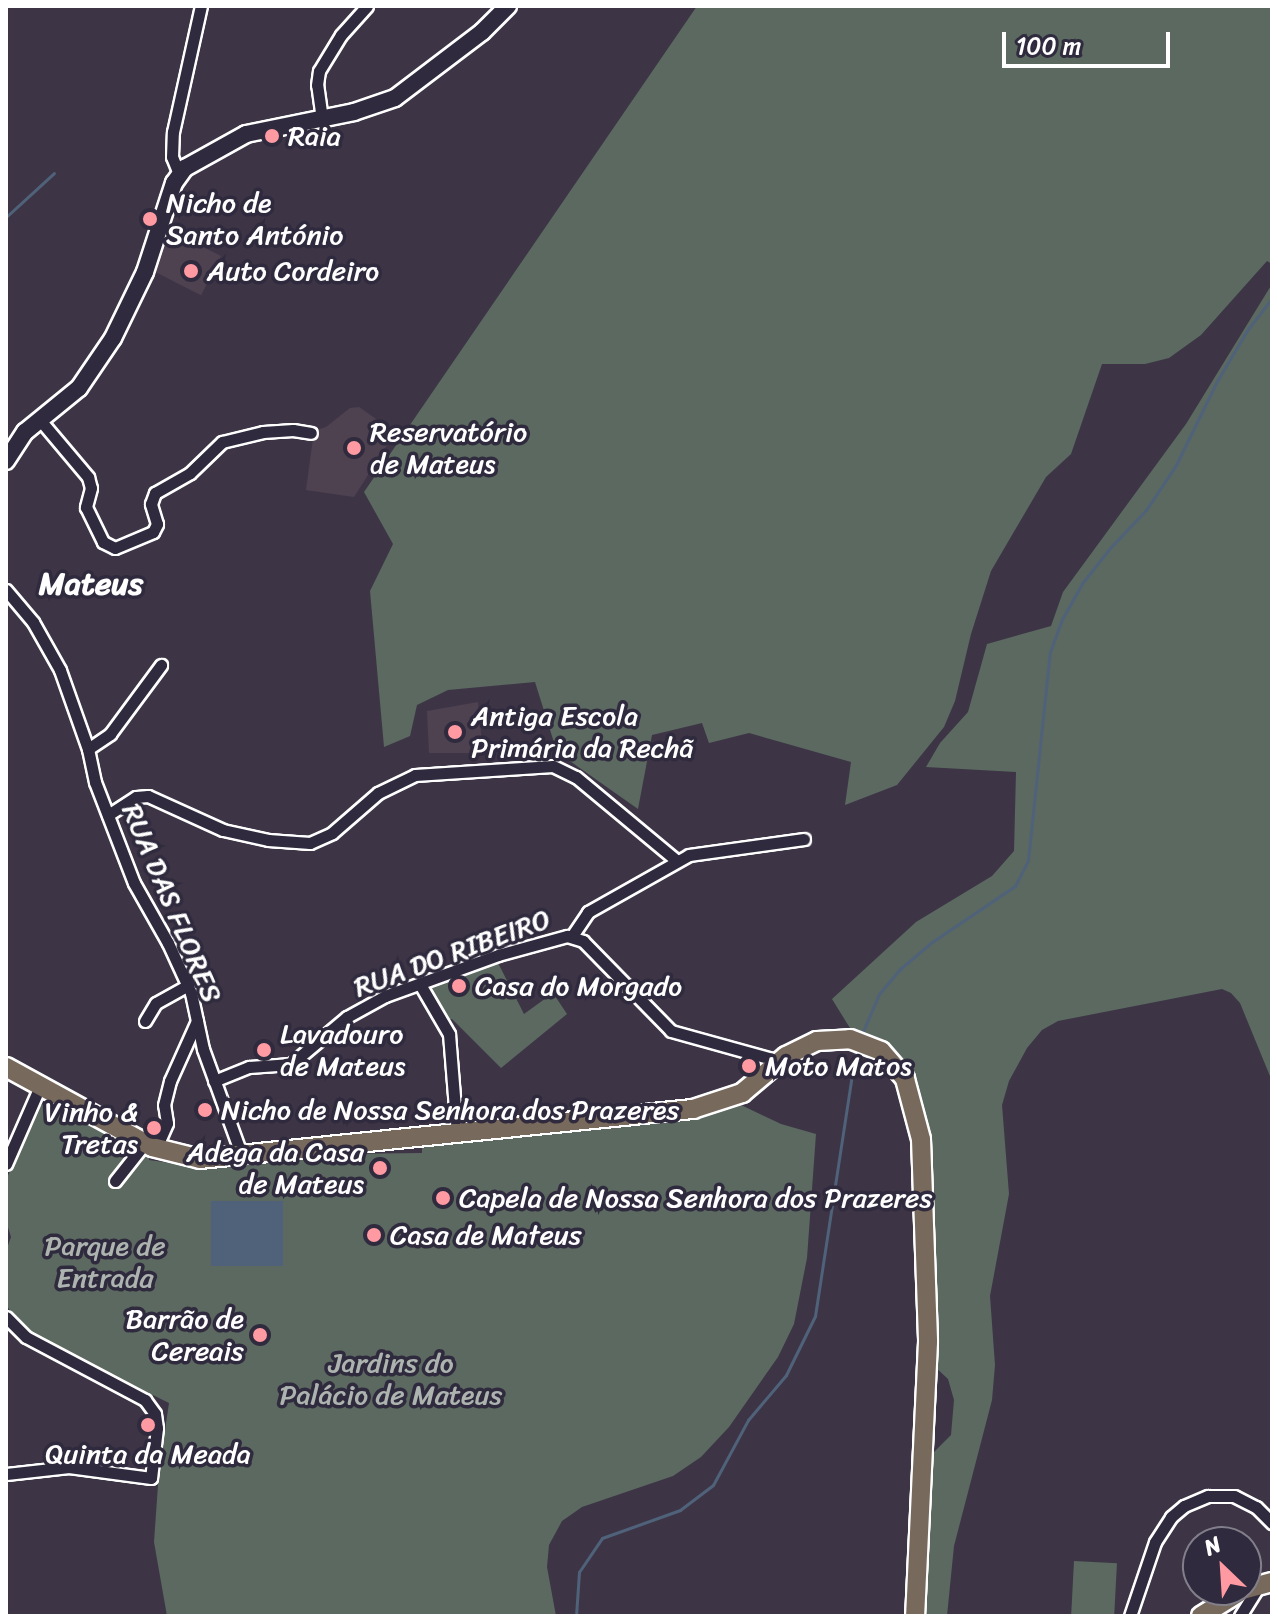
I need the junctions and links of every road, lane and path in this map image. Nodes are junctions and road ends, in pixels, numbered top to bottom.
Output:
1 (201, 6) edge
2 (367, 6) edge
3 (508, 6) edge
4 (322, 119) junction
5 (179, 174) junction
6 (40, 420) junction
7 (311, 433) dead end
8 (6, 461) edge
9 (6, 590) edge
10 (161, 665) dead end
11 (88, 749) junction
12 (108, 815) junction
13 (804, 839) dead end
14 (677, 861) junction
15 (572, 936) junction
16 (188, 985) junction
17 (421, 986) junction
18 (145, 1021) dead end
19 (197, 1021) junction
20 (779, 1061) junction
21 (6, 1067) edge
22 (214, 1081) junction
23 (40, 1086) junction
24 (457, 1133) junction
25 (150, 1146) junction
26 (242, 1156) junction
27 (6, 1164) edge
28 (115, 1181) dead end
29 (6, 1317) edge
30 (6, 1474) edge
31 (1272, 1523) edge
32 (1219, 1606) edge
33 (915, 1616) edge
34 (1130, 1616) edge
35 (1201, 1616) edge

1 - 5 street
2 - 4 street
3 - 4 main road
4 - 5 main road
5 - 6 main road
6 - 7 street
6 - 8 main road
9 - 11 street, RUA DAS FLORES
10 - 11 street
11 - 12 street, RUA DAS FLORES
12 - 14 street
12 - 16 street, RUA DAS FLORES
13 - 14 street
14 - 15 street
15 - 17 street, RUA DO RIBEIRO
15 - 20 street, RUA DO RIBEIRO
16 - 18 street
16 - 19 street, RUA DAS FLORES
17 - 22 street, RUA DO RIBEIRO
17 - 24 street
19 - 22 street, RUA DAS FLORES
19 - 25 street
20 - 24 main road
20 - 33 main road
21 - 23 main road
22 - 26 street, RUA DAS FLORES
23 - 25 main road
23 - 27 street
24 - 26 main road
25 - 26 main road
25 - 28 street
29 - 30 street
31 - 34 street
32 - 35 main road

